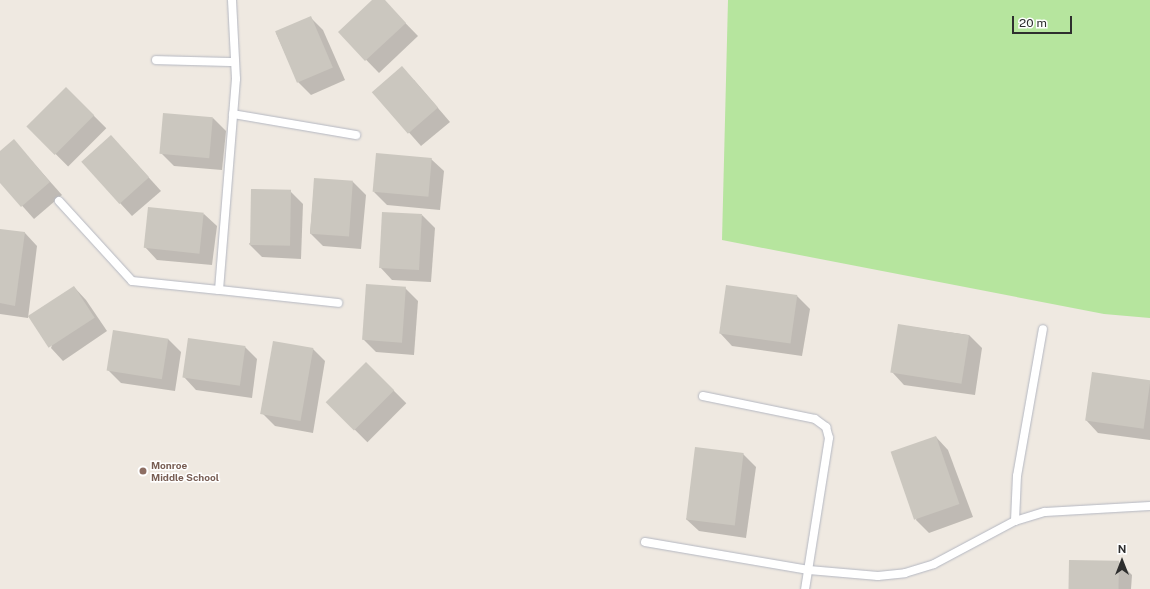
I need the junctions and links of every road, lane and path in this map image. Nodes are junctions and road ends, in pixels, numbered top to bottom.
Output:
1 (232, 0) edge
2 (156, 60) dead end
3 (235, 62) junction
4 (233, 114) junction
5 (356, 135) dead end
6 (59, 201) dead end
7 (219, 290) junction
8 (338, 303) dead end
9 (1043, 328) dead end
10 (703, 396) dead end
11 (1150, 506) edge
12 (1015, 521) junction
13 (645, 542) dead end
14 (809, 570) junction
15 (805, 589) edge

1 - 3 lane
2 - 3 lane
3 - 4 lane
4 - 5 lane
4 - 7 lane
6 - 7 lane
7 - 8 lane
9 - 12 lane
10 - 14 lane
11 - 12 lane
12 - 14 lane
13 - 14 lane
14 - 15 lane

